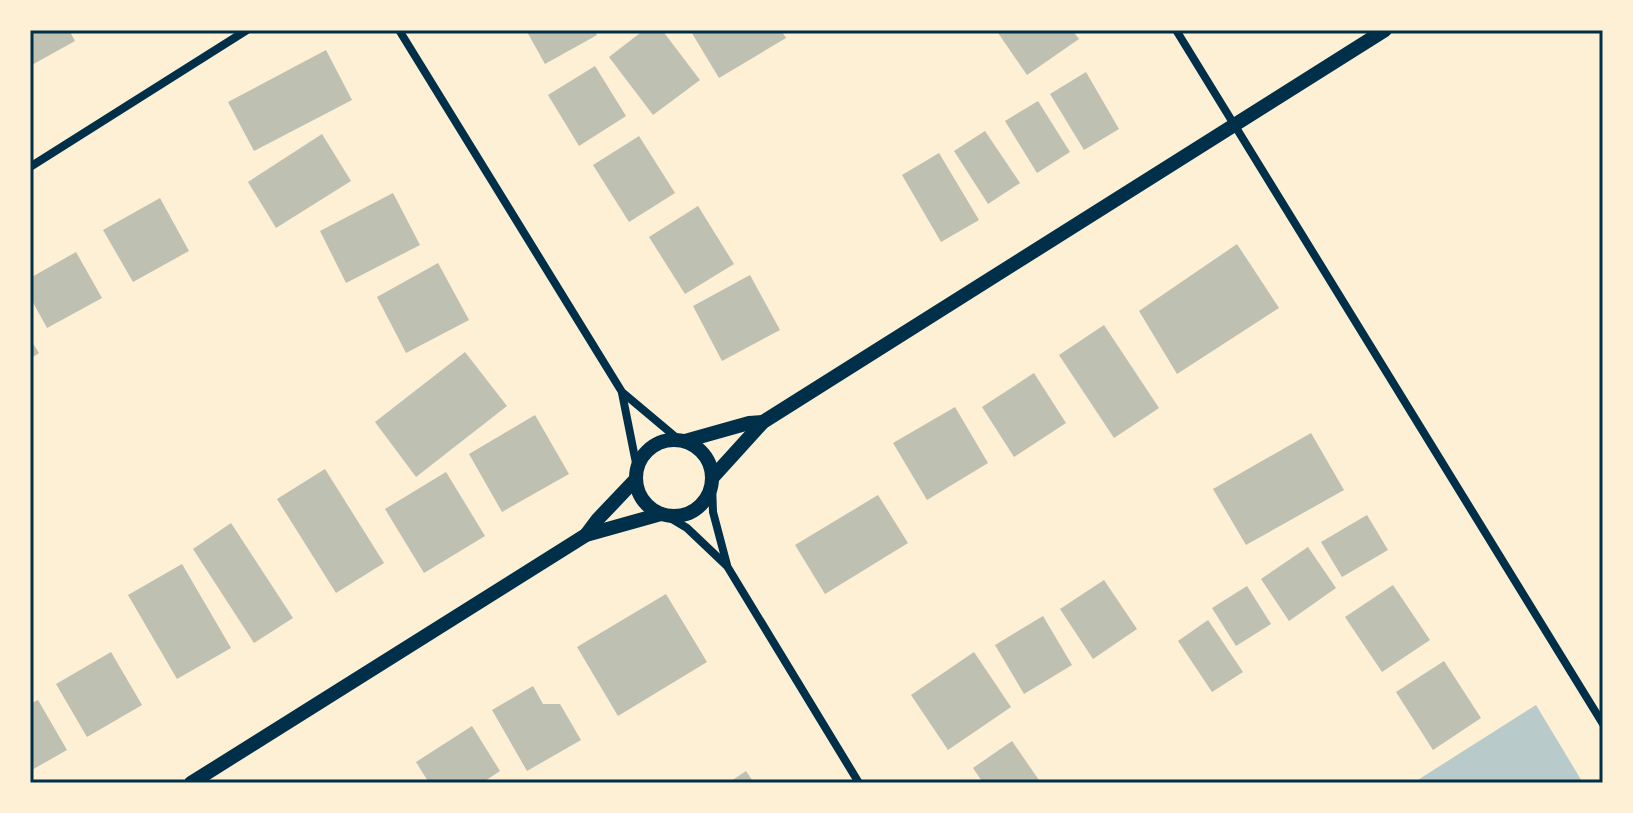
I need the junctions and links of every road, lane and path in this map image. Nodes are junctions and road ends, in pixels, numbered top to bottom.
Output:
1 (247, 30) edge
2 (399, 30) edge
3 (1176, 30) edge
4 (1385, 30) edge
5 (1234, 126) junction
6 (30, 167) edge
7 (622, 392) junction
8 (763, 422) junction
9 (681, 440) junction
10 (636, 474) junction
11 (712, 481) junction
12 (664, 515) junction
13 (586, 535) junction
14 (727, 566) junction
15 (1603, 724) edge
16 (191, 783) edge
17 (859, 783) edge

1 - 6 street
2 - 7 street
3 - 5 street
4 - 5 street
5 - 8 street
5 - 15 street
7 - 9 street
7 - 10 street
8 - 9 street
8 - 11 street
9 - 10 street
9 - 11 street
10 - 12 street
10 - 13 street
11 - 12 street
11 - 14 street
12 - 13 street
12 - 14 street
13 - 16 street
14 - 17 street

